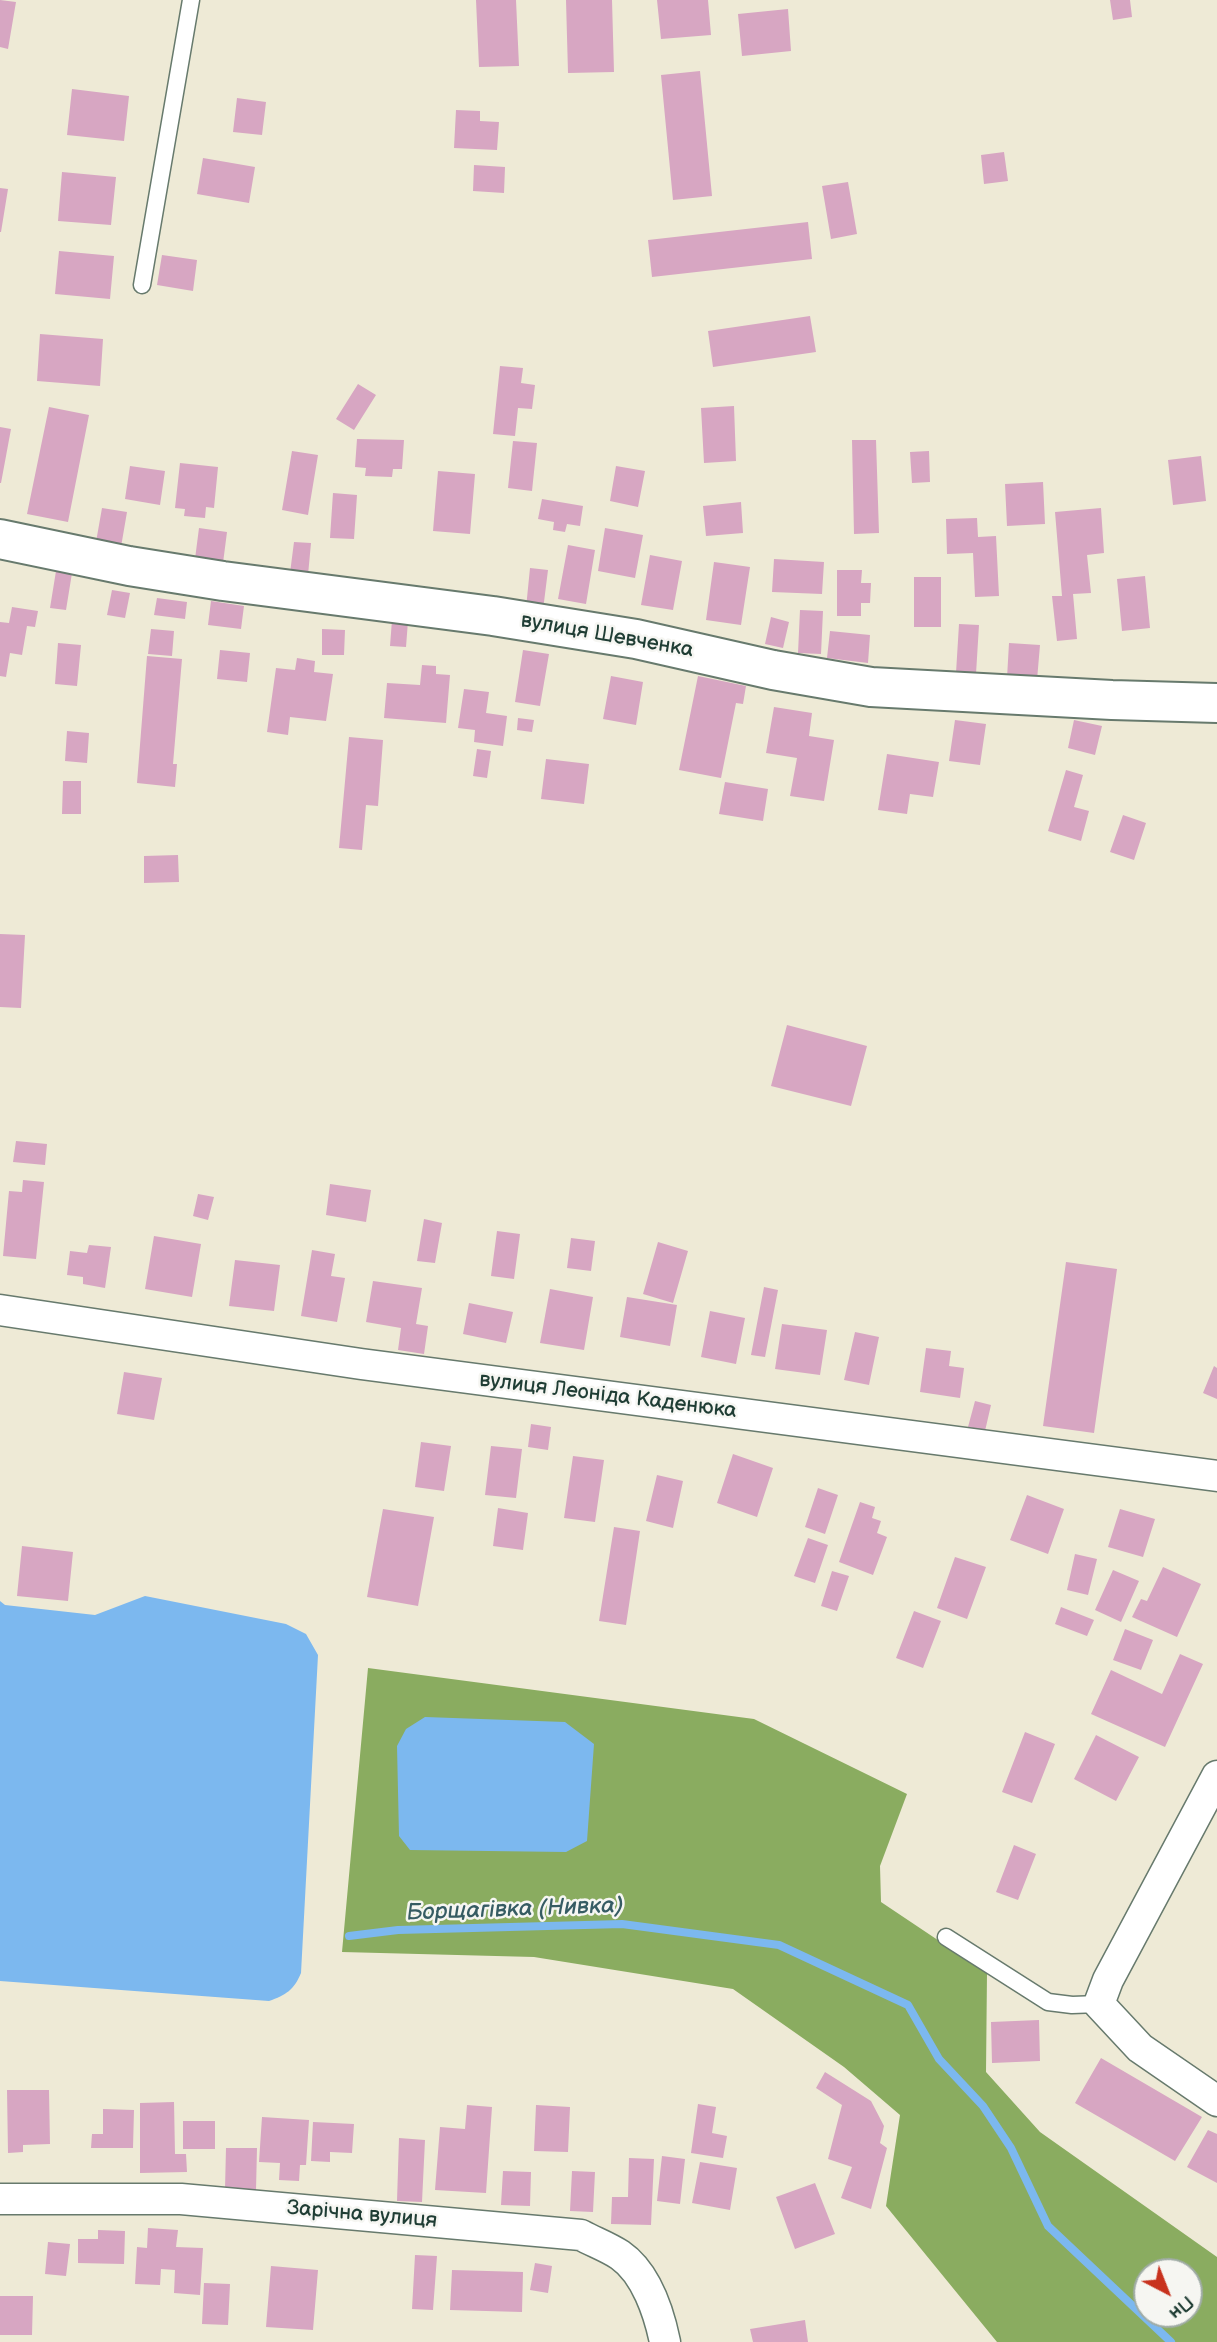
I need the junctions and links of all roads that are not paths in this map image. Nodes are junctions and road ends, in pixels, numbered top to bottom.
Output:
1 (191, 0) edge
2 (142, 285) dead end
3 (0, 539) edge
4 (1217, 703) edge
5 (0, 1310) edge
6 (1217, 1476) edge
7 (1217, 1776) edge
8 (946, 1937) dead end
9 (1099, 2004) junction
10 (1217, 2101) edge
11 (0, 2200) edge
12 (665, 2342) edge

1 - 2 lane
3 - 4 street, вулиця Шевченка
5 - 6 street, вулиця Леоніда Каденюка
7 - 9 street
8 - 9 lane
9 - 10 street
11 - 12 street, Зарічна вулиця

